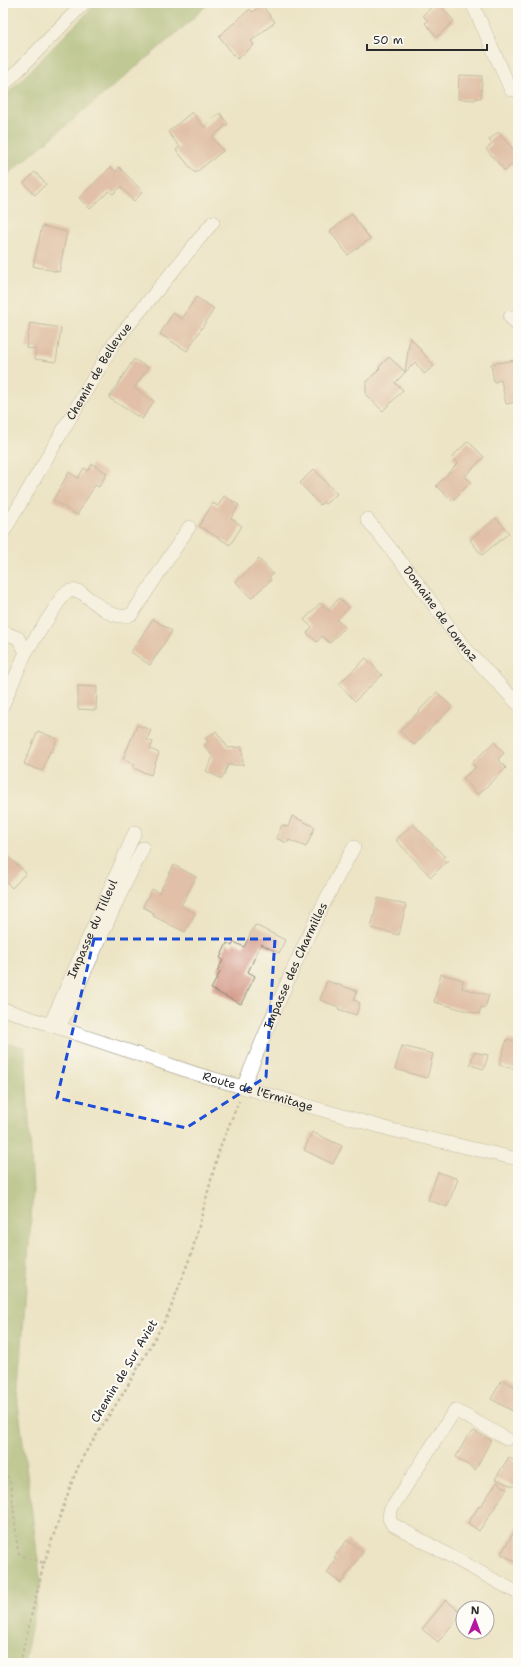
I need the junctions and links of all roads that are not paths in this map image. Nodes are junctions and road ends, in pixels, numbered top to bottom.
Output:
1 (84, 3) edge
2 (472, 3) edge
3 (3, 86) edge
4 (511, 90) dead end
5 (213, 222) dead end
6 (367, 519) dead end
7 (189, 527) dead end
8 (3, 533) edge
9 (3, 632) edge
10 (26, 652) junction
11 (518, 704) edge
12 (3, 705) edge
13 (135, 832) dead end
14 (354, 847) dead end
15 (143, 848) dead end
16 (3, 1009) edge
17 (55, 1027) junction
18 (243, 1087) junction
19 (518, 1159) edge
20 (507, 1439) dead end
21 (518, 1594) edge

1 - 3 street
2 - 4 street
5 - 8 street, Chemin de Bellevue
6 - 11 street, Domaine de Lonnaz
7 - 10 street
9 - 10 street
10 - 12 street
13 - 17 street, Impasse du Tilleul
14 - 18 street, Impasse des Charmilles
15 - 17 street
16 - 17 street, Route de l'Ermitage
17 - 18 street, Route de l'Ermitage
18 - 19 street, Route de l'Ermitage
20 - 21 street

